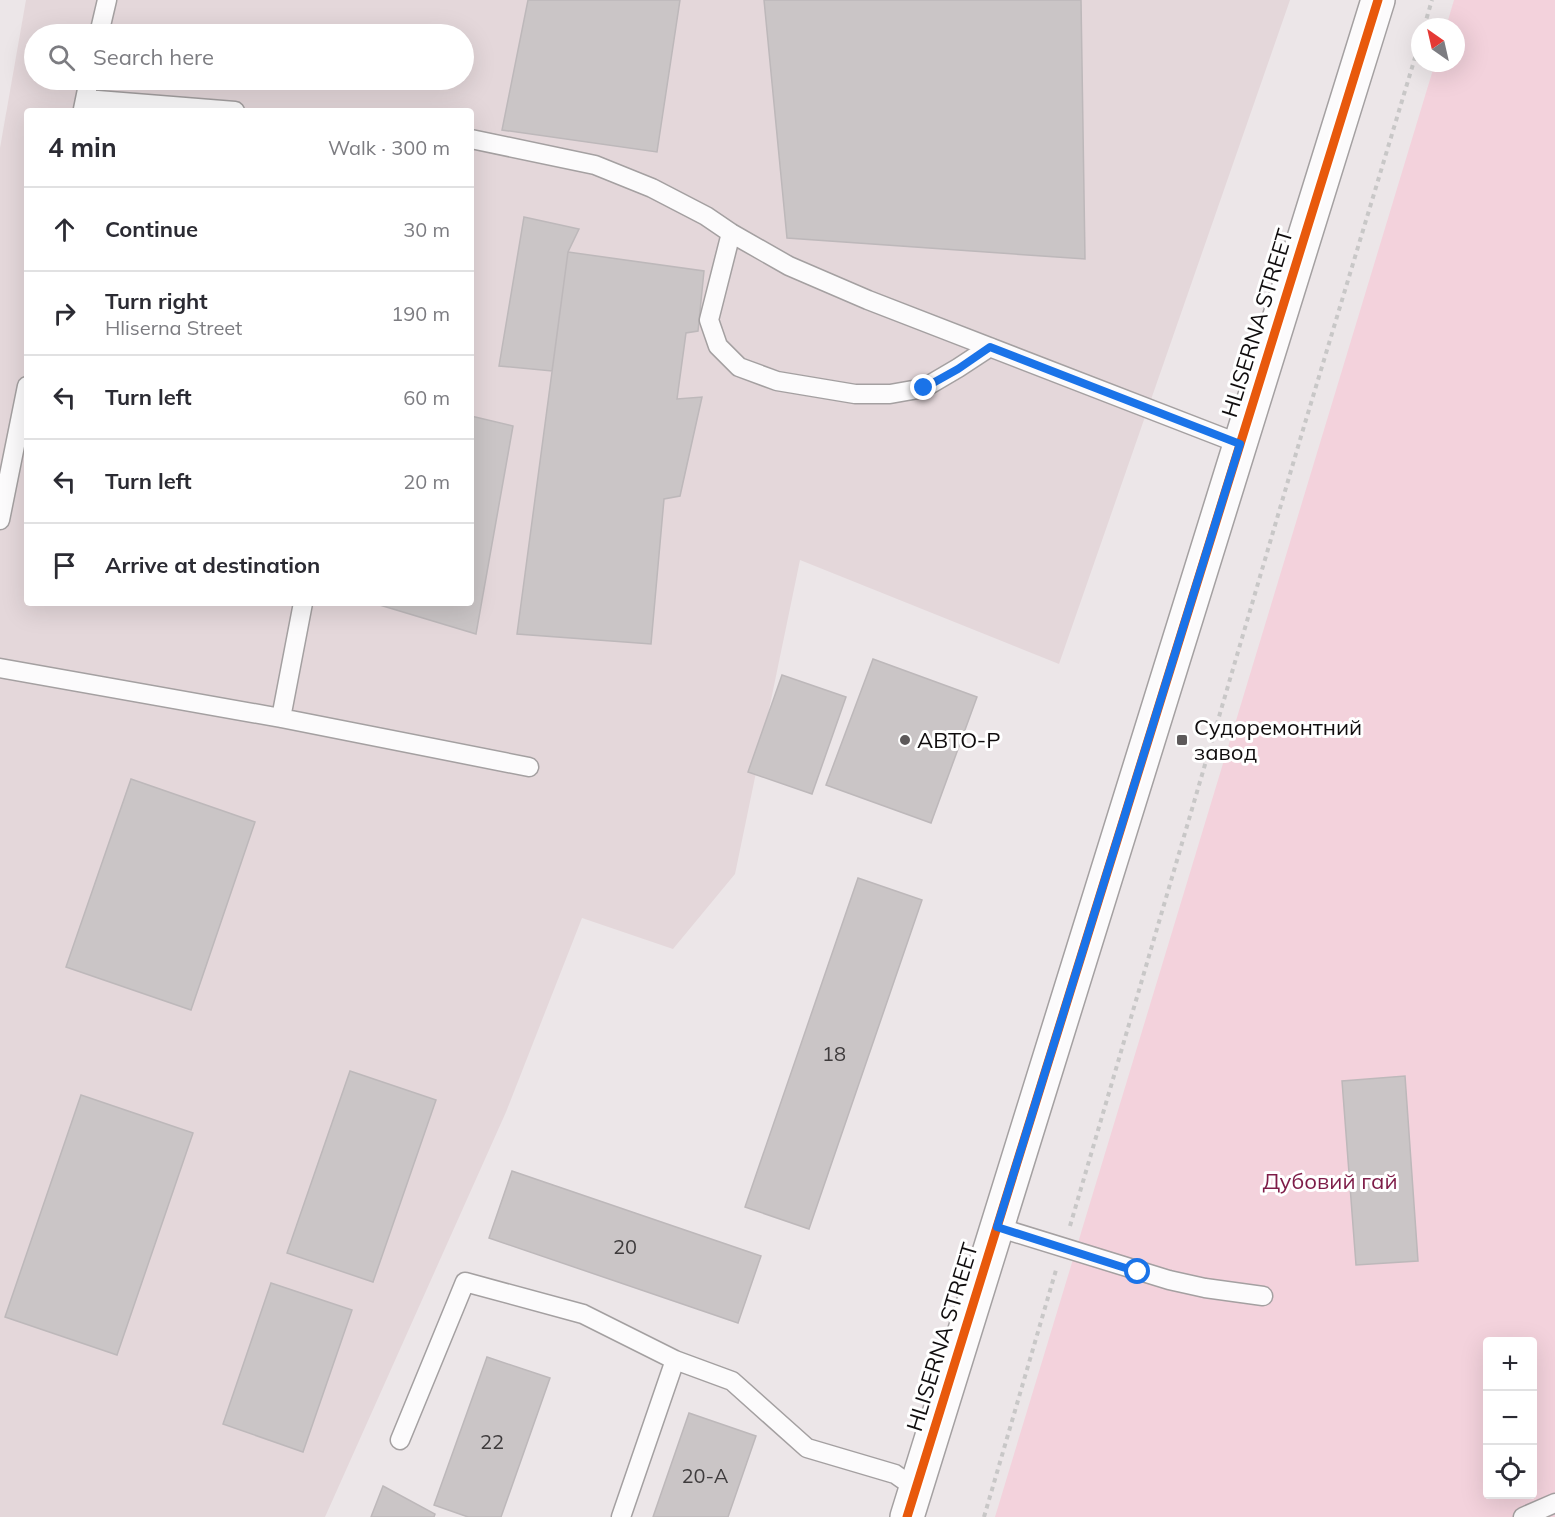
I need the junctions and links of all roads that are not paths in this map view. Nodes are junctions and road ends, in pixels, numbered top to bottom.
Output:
1 (107, 0) edge
2 (1378, 0) edge
3 (101, 24) edge
4 (87, 90) edge
5 (84, 105) edge
6 (160, 108) edge
7 (474, 140) edge
8 (731, 233) junction
9 (990, 347) junction
10 (24, 401) edge
11 (1240, 444) junction
12 (0, 520) edge
13 (302, 606) edge
14 (0, 668) edge
15 (281, 718) junction
16 (530, 767) dead end
17 (997, 1227) junction
18 (1263, 1296) dead end
19 (675, 1360) junction
20 (400, 1440) dead end
21 (911, 1503) edge
22 (1555, 1503) edge
23 (621, 1517) edge
24 (1523, 1517) edge

1 - 3 lane
2 - 11 street, HLISERNA STREET
4 - 5 lane
5 - 6 lane
7 - 8 lane
8 - 9 lane
8 - 9 lane
9 - 11 lane
10 - 12 lane
11 - 17 street, HLISERNA STREET
13 - 15 lane
14 - 15 lane
15 - 16 lane
17 - 18 lane
17 - 21 street, HLISERNA STREET
19 - 20 lane
19 - 21 lane
19 - 23 lane
22 - 24 lane

